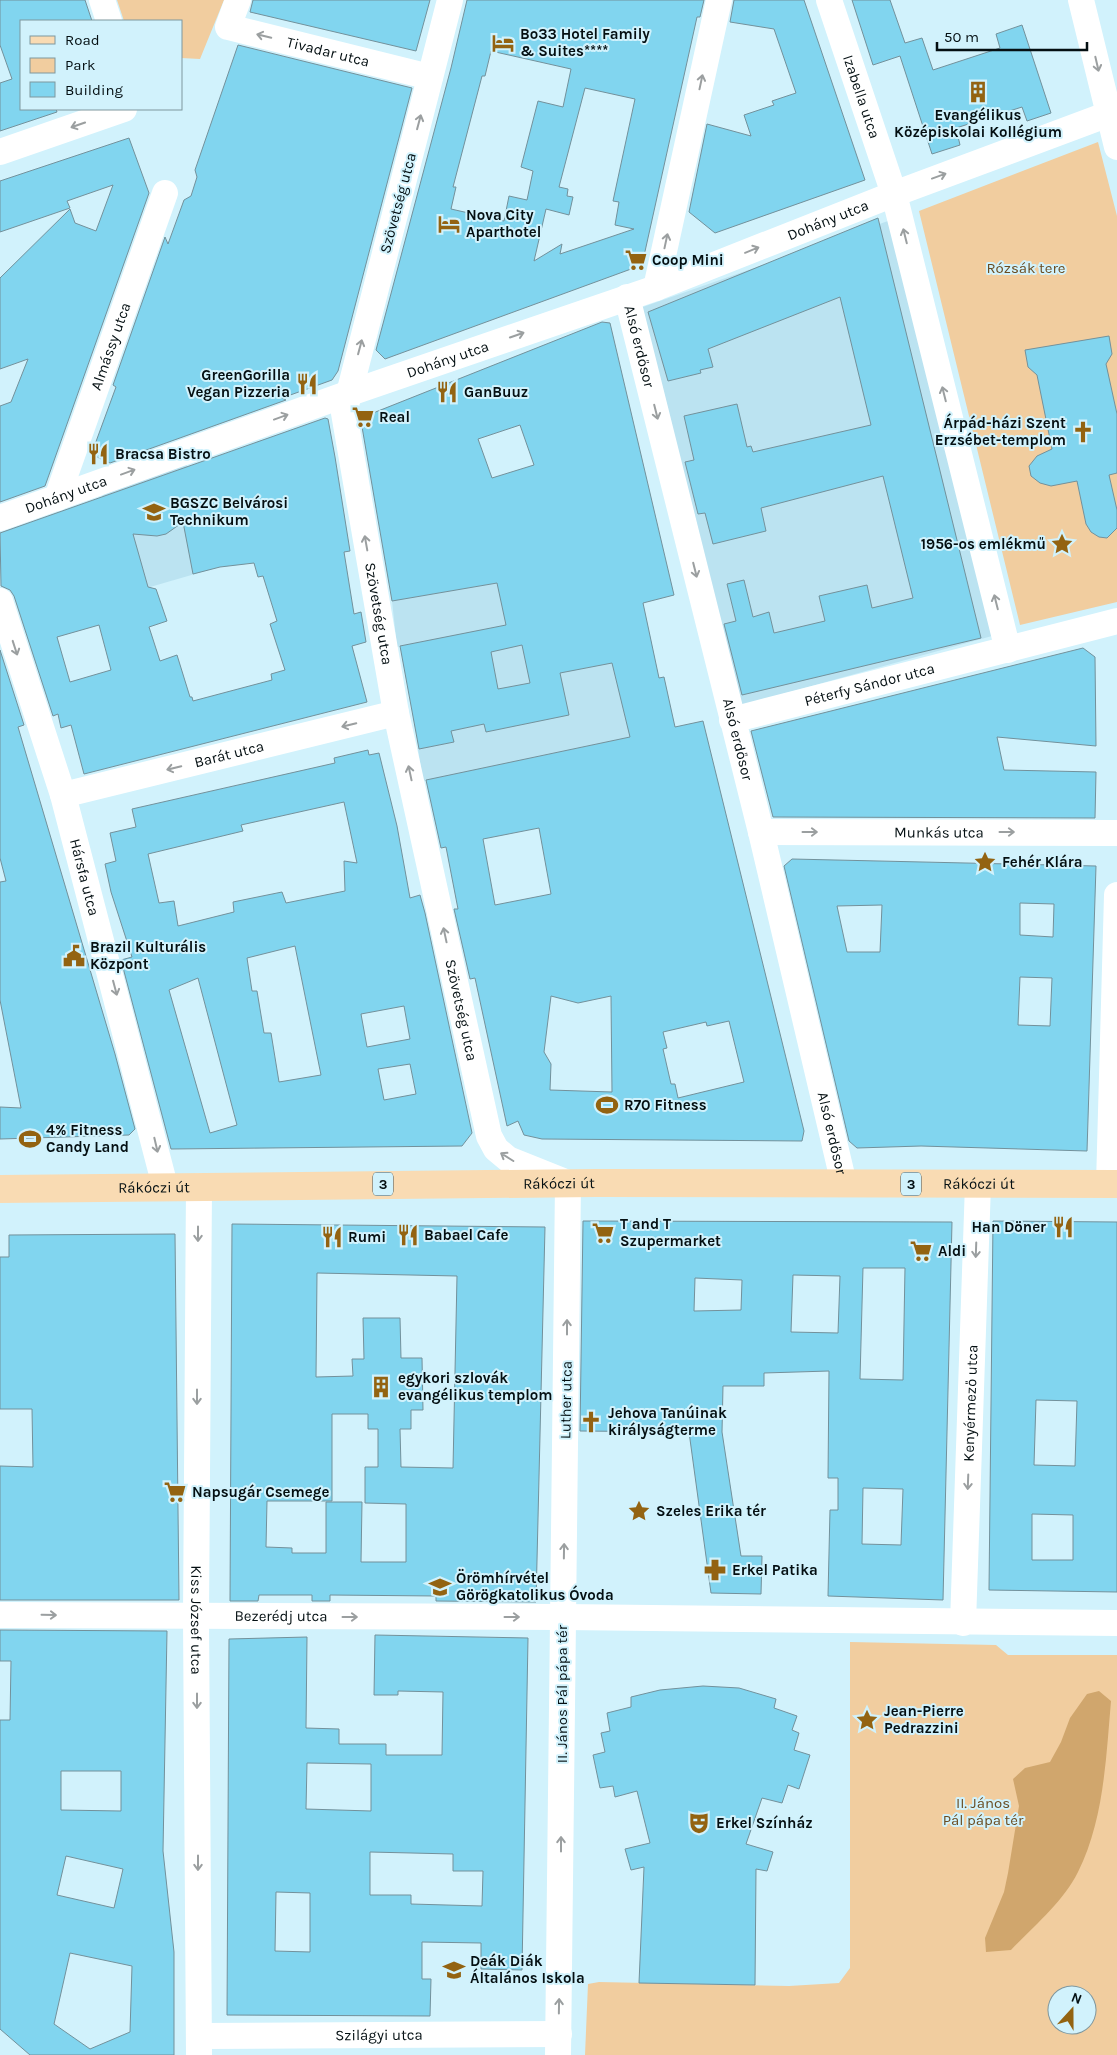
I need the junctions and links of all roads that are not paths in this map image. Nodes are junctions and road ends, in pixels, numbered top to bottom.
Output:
1 (102, 0) edge
2 (238, 0) edge
3 (450, 0) edge
4 (719, 0) edge
5 (830, 0) edge
6 (1081, 0) edge
7 (110, 20) edge
8 (430, 77) junction
9 (121, 110) edge
10 (1113, 112) edge
11 (1117, 147) edge
12 (0, 152) edge
13 (166, 193) dead end
14 (894, 194) junction
15 (656, 288) junction
16 (626, 297) junction
17 (348, 394) junction
18 (57, 498) junction
19 (0, 518) edge
20 (0, 601) edge
21 (1117, 621) edge
22 (1008, 650) junction
23 (396, 713) junction
24 (732, 720) junction
25 (63, 795) junction
26 (761, 832) junction
27 (1117, 833) edge
28 (1117, 895) edge
29 (568, 1183) junction
30 (844, 1184) junction
31 (978, 1184) junction
32 (1113, 1184) edge
33 (165, 1186) junction
34 (199, 1186) junction
35 (0, 1188) edge
36 (0, 1615) edge
37 (196, 1617) junction
38 (562, 1617) junction
39 (963, 1623) junction
40 (1117, 1624) edge
41 (200, 2045) edge
42 (558, 2045) edge

1 - 7 street
8 -> 2 street, Tivadar utca
3 - 8 street, Szövetség utca
15 -> 4 street
5 - 14 street, Izabella utca
6 -> 10 street
17 -> 8 street, Szövetség utca
9 -> 12 street
10 - 11 street
14 -> 10 street
13 - 18 street, Almássy utca
15 -> 14 street, Dohány utca
22 -> 14 street
15 - 16 street, Dohány utca
17 -> 16 street, Dohány utca
16 -> 24 street, Alsó erdősor
18 -> 17 street, Dohány utca
23 -> 17 street, Szövetség utca
18 - 19 street, Dohány utca
20 -> 25 street, Hársfa utca
21 - 22 street
22 - 24 street, Péterfy Sándor utca
23 -> 25 street, Barát utca
29 -> 23 street, Szövetség utca
24 - 26 street, Alsó erdősor
25 -> 33 street, Hársfa utca
26 -> 27 street, Munkás utca
26 - 30 street, Alsó erdősor
28 - 32 street
29 - 30 main road, Rákóczi út / 3
29 - 34 main road, Rákóczi út / 3
38 -> 29 street, Luther utca
30 - 31 main road, Rákóczi út / 3
31 - 32 main road, Rákóczi út / 3
31 -> 39 street, Kenyérmező utca
33 - 34 main road, Rákóczi út / 3
33 - 35 main road, Rákóczi út / 3
34 -> 37 street, Kiss József utca
36 -> 37 street, Bezerédj utca
37 -> 38 street, Bezerédj utca
37 -> 41 street, Kiss József utca
38 - 39 street, II. János Pál pápa tér
42 -> 38 street, II. János Pál pápa tér
39 - 40 street, II. János Pál pápa tér
41 - 42 street, Szilágyi utca

